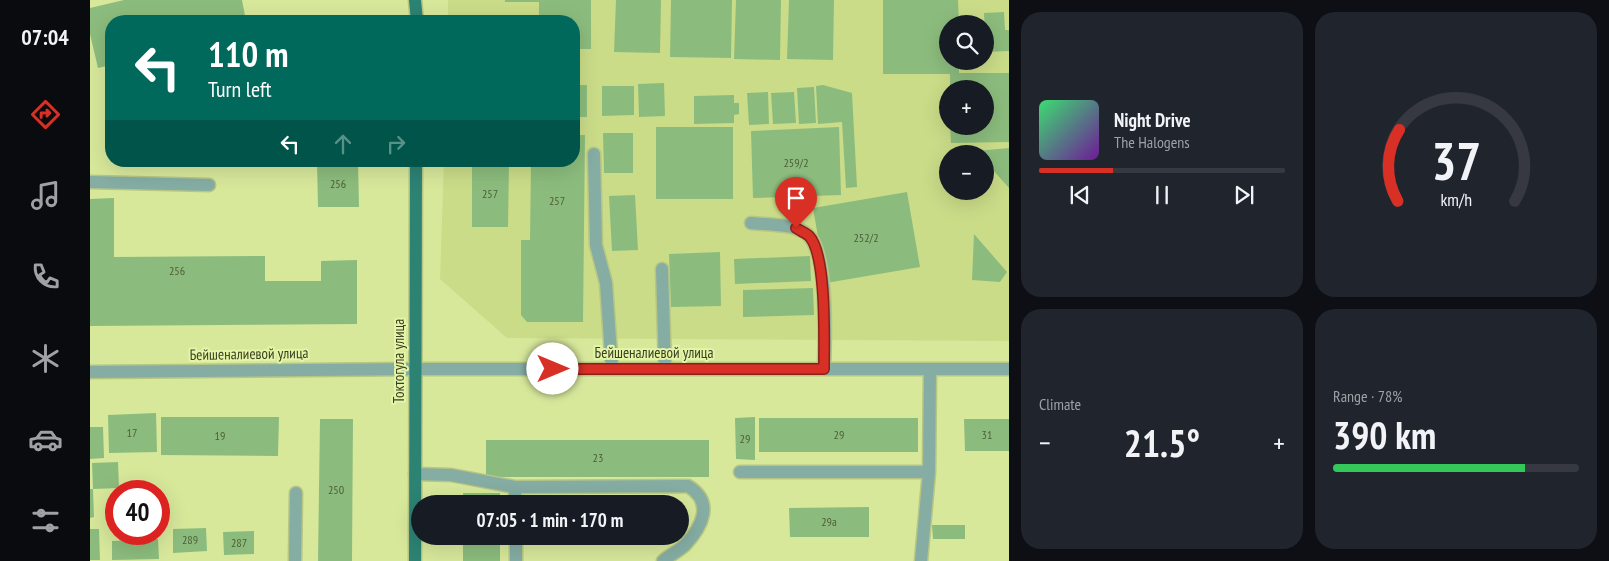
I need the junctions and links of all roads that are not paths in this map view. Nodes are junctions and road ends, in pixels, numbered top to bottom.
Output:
1 (415, 0) edge
2 (416, 15) edge
3 (594, 154) dead end
4 (416, 167) edge
5 (90, 182) edge
6 (209, 185) dead end
7 (752, 222) dead end
8 (662, 269) dead end
9 (930, 368) junction
10 (1009, 368) edge
11 (415, 369) junction
12 (612, 369) junction
13 (664, 369) junction
14 (824, 369) junction
15 (90, 372) edge
16 (740, 472) dead end
17 (929, 472) junction
18 (415, 474) junction
19 (515, 487) junction
20 (296, 493) dead end
21 (515, 495) edge
22 (516, 545) edge
23 (295, 561) edge
24 (414, 561) edge
25 (516, 561) edge
26 (663, 561) edge
27 (921, 561) edge

1 - 2 main road
3 - 12 street
4 - 11 main road, Токтогула улица
5 - 6 street
7 - 14 street
8 - 13 street
9 - 10 street, Бейшеналиевой улица
9 - 14 street, Бейшеналиевой улица
9 - 17 street
11 - 12 street, Бейшеналиевой улица
11 - 15 street, Бейшеналиевой улица
11 - 18 main road, Токтогула улица
12 - 13 street, Бейшеналиевой улица
13 - 14 street, Бейшеналиевой улица
16 - 17 street
17 - 27 street
18 - 19 street
18 - 24 main road, Токтогула улица
19 - 21 street
19 - 26 street
20 - 23 street
22 - 25 street

